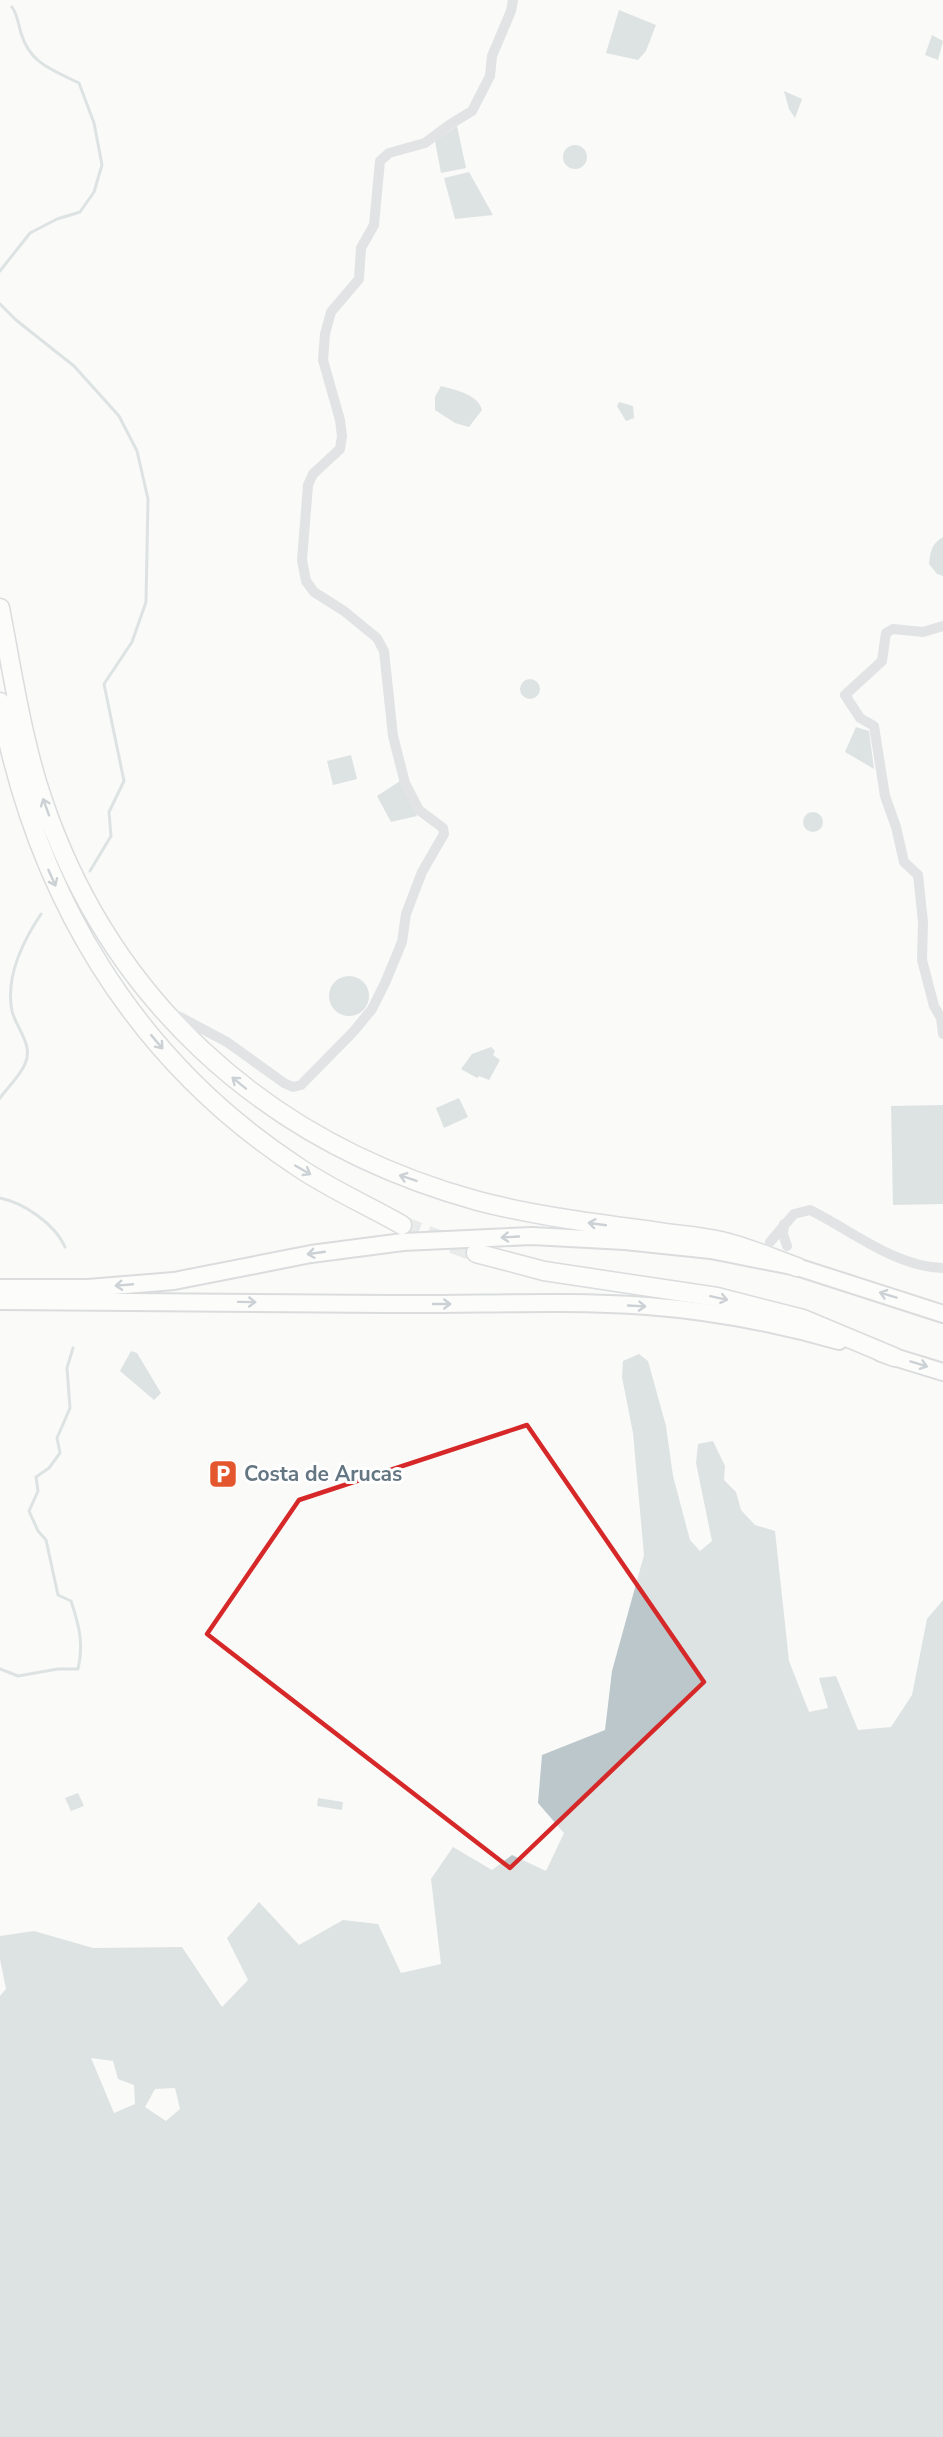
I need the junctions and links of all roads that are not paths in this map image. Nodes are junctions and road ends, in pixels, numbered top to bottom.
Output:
1 (513, 0) edge
2 (0, 608) edge
3 (943, 626) edge
4 (0, 702) edge
5 (60, 846) junction
6 (943, 1034) edge
7 (219, 1046) joint
8 (784, 1224) junction
9 (402, 1225) tunnel mouth
10 (770, 1242) dead end
11 (787, 1246) dead end
12 (476, 1253) tunnel mouth
13 (797, 1267) junction
14 (943, 1268) edge
15 (0, 1280) edge
16 (0, 1288) edge
17 (44, 1295) junction
18 (0, 1301) edge
19 (0, 1308) edge
20 (943, 1314) edge
21 (894, 1357) junction
22 (943, 1372) edge

1 - 7 street
5 -> 2 highway
3 - 6 street
4 -> 9 highway
5 - 7 highway
13 -> 5 highway
8 - 10 street
8 - 11 street
8 - 14 street
12 -> 21 highway
13 -> 17 highway
20 -> 13 highway
15 - 17 highway
16 - 17 highway
17 - 18 highway
17 - 19 highway
17 -> 21 highway
21 -> 22 highway

